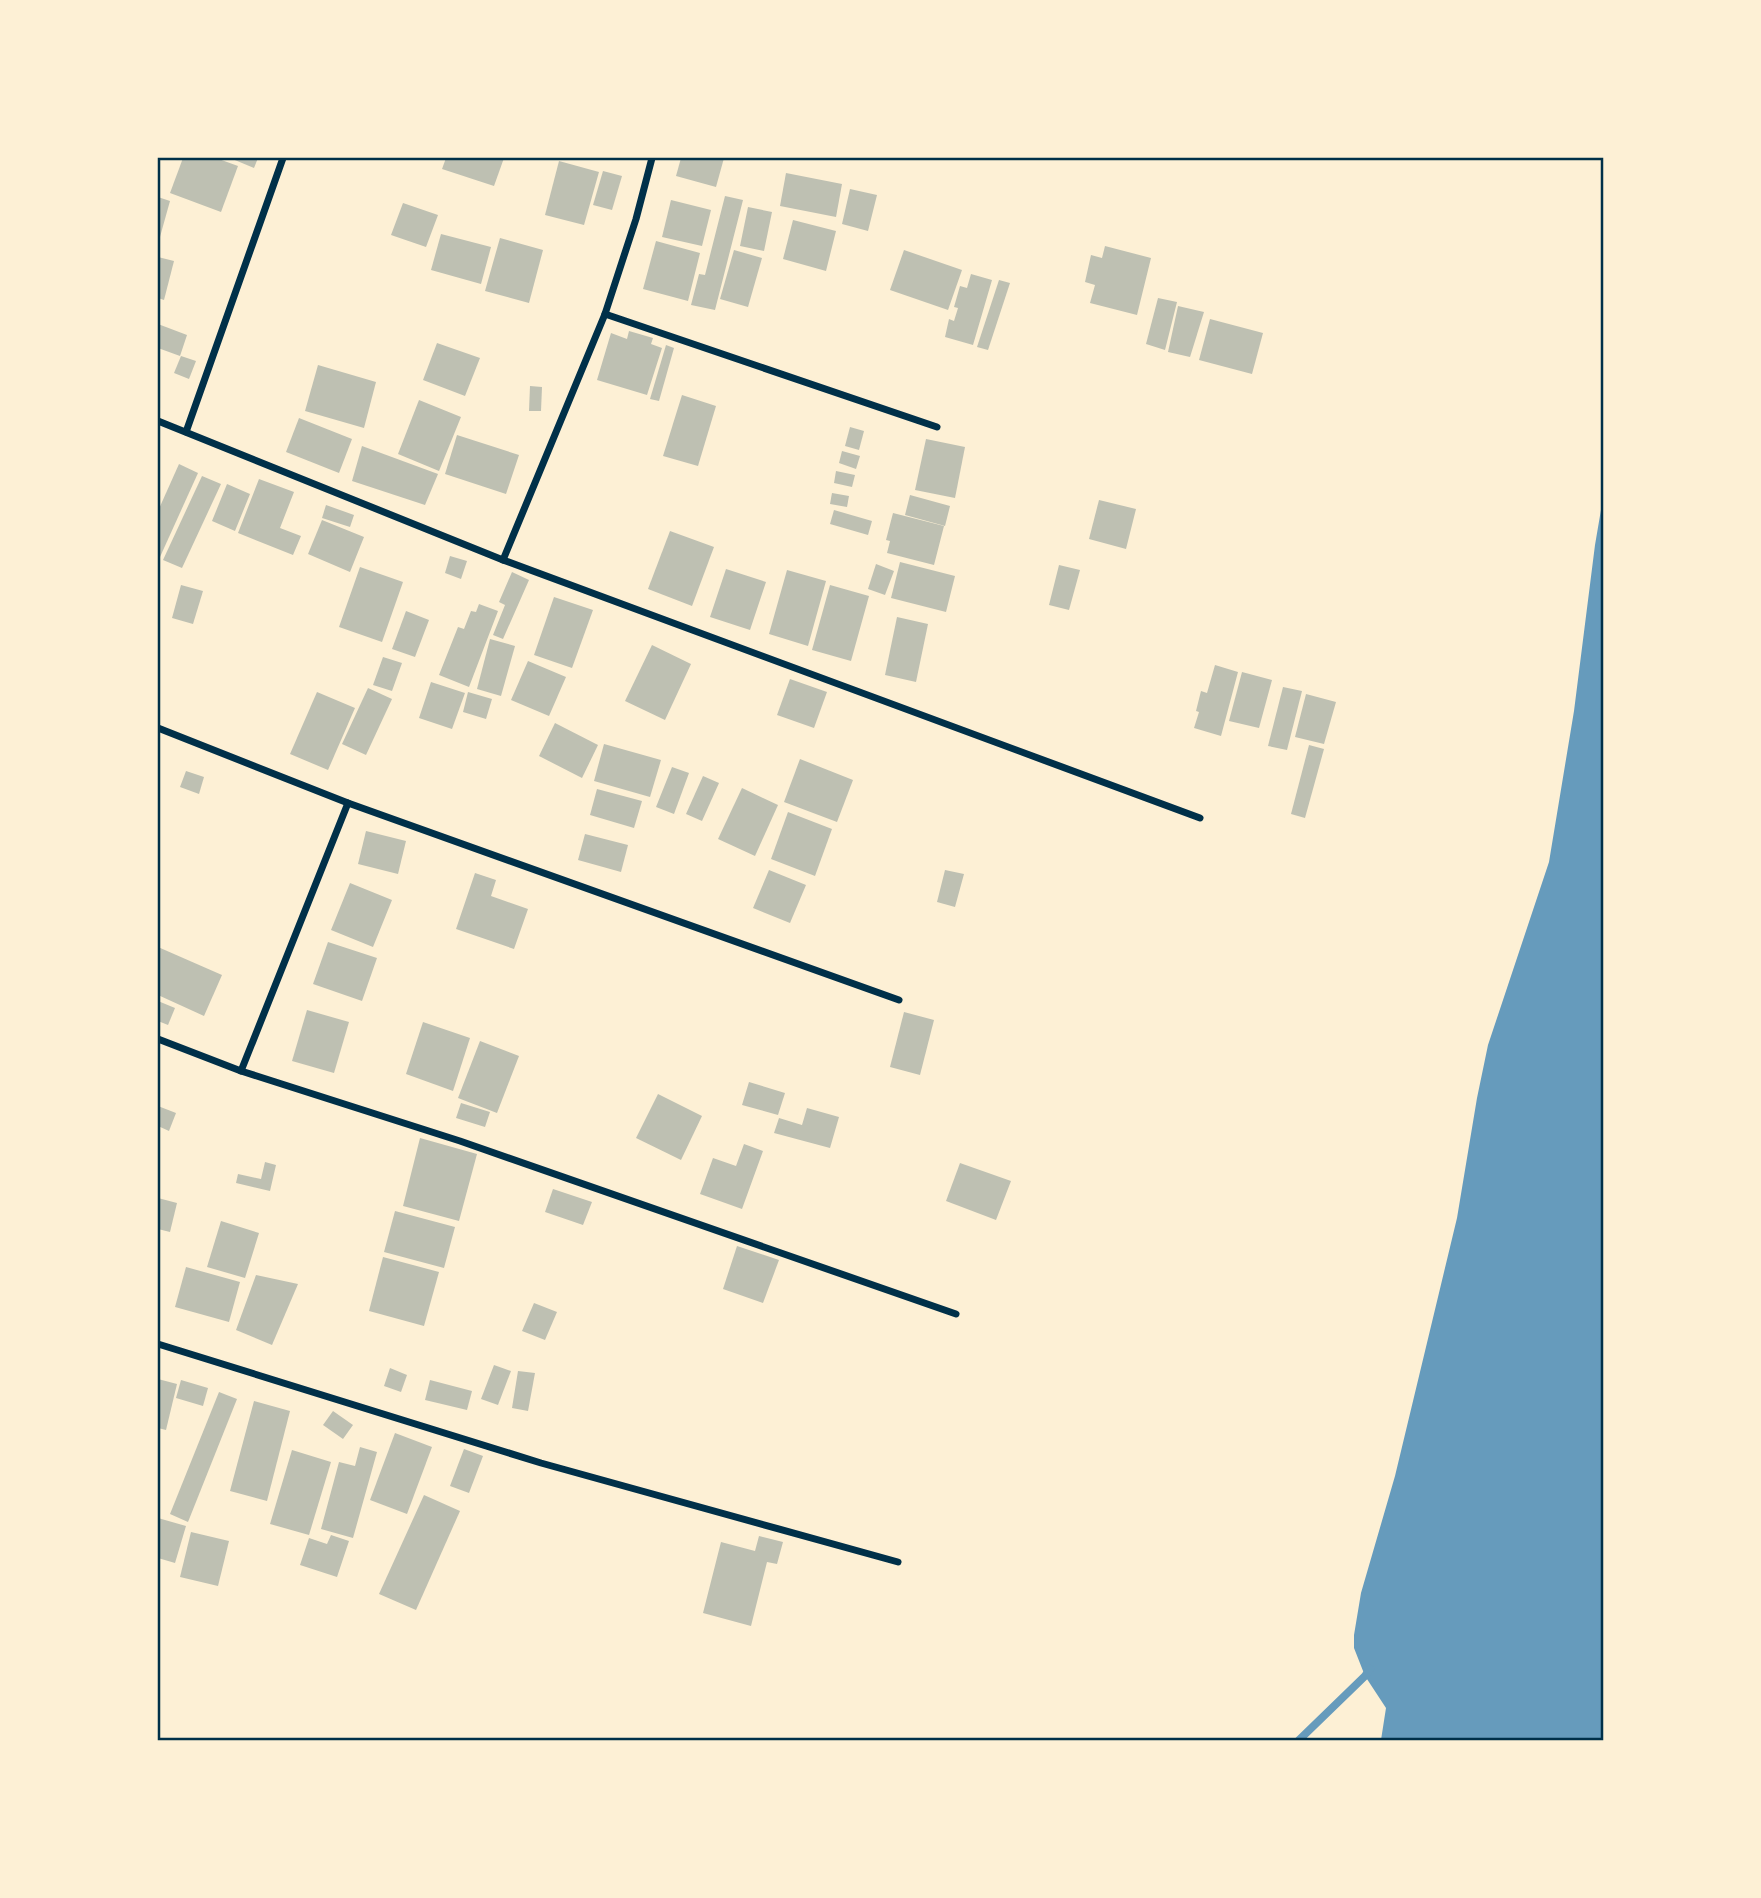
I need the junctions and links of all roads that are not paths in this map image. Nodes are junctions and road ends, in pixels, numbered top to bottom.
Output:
1 (283, 158) edge
2 (652, 158) edge
3 (604, 314) junction
4 (158, 421) edge
5 (937, 427) dead end
6 (186, 432) junction
7 (503, 560) junction
8 (158, 728) edge
9 (348, 803) junction
10 (1200, 818) dead end
11 (899, 1000) dead end
12 (158, 1039) edge
13 (240, 1071) junction
14 (956, 1314) dead end
15 (158, 1344) edge
16 (898, 1562) dead end

1 - 6 street
2 - 3 street
3 - 5 street
3 - 7 street
4 - 6 street
6 - 7 street
7 - 10 street
8 - 9 street
9 - 11 street
9 - 13 street
12 - 13 street
13 - 14 street
15 - 16 street

